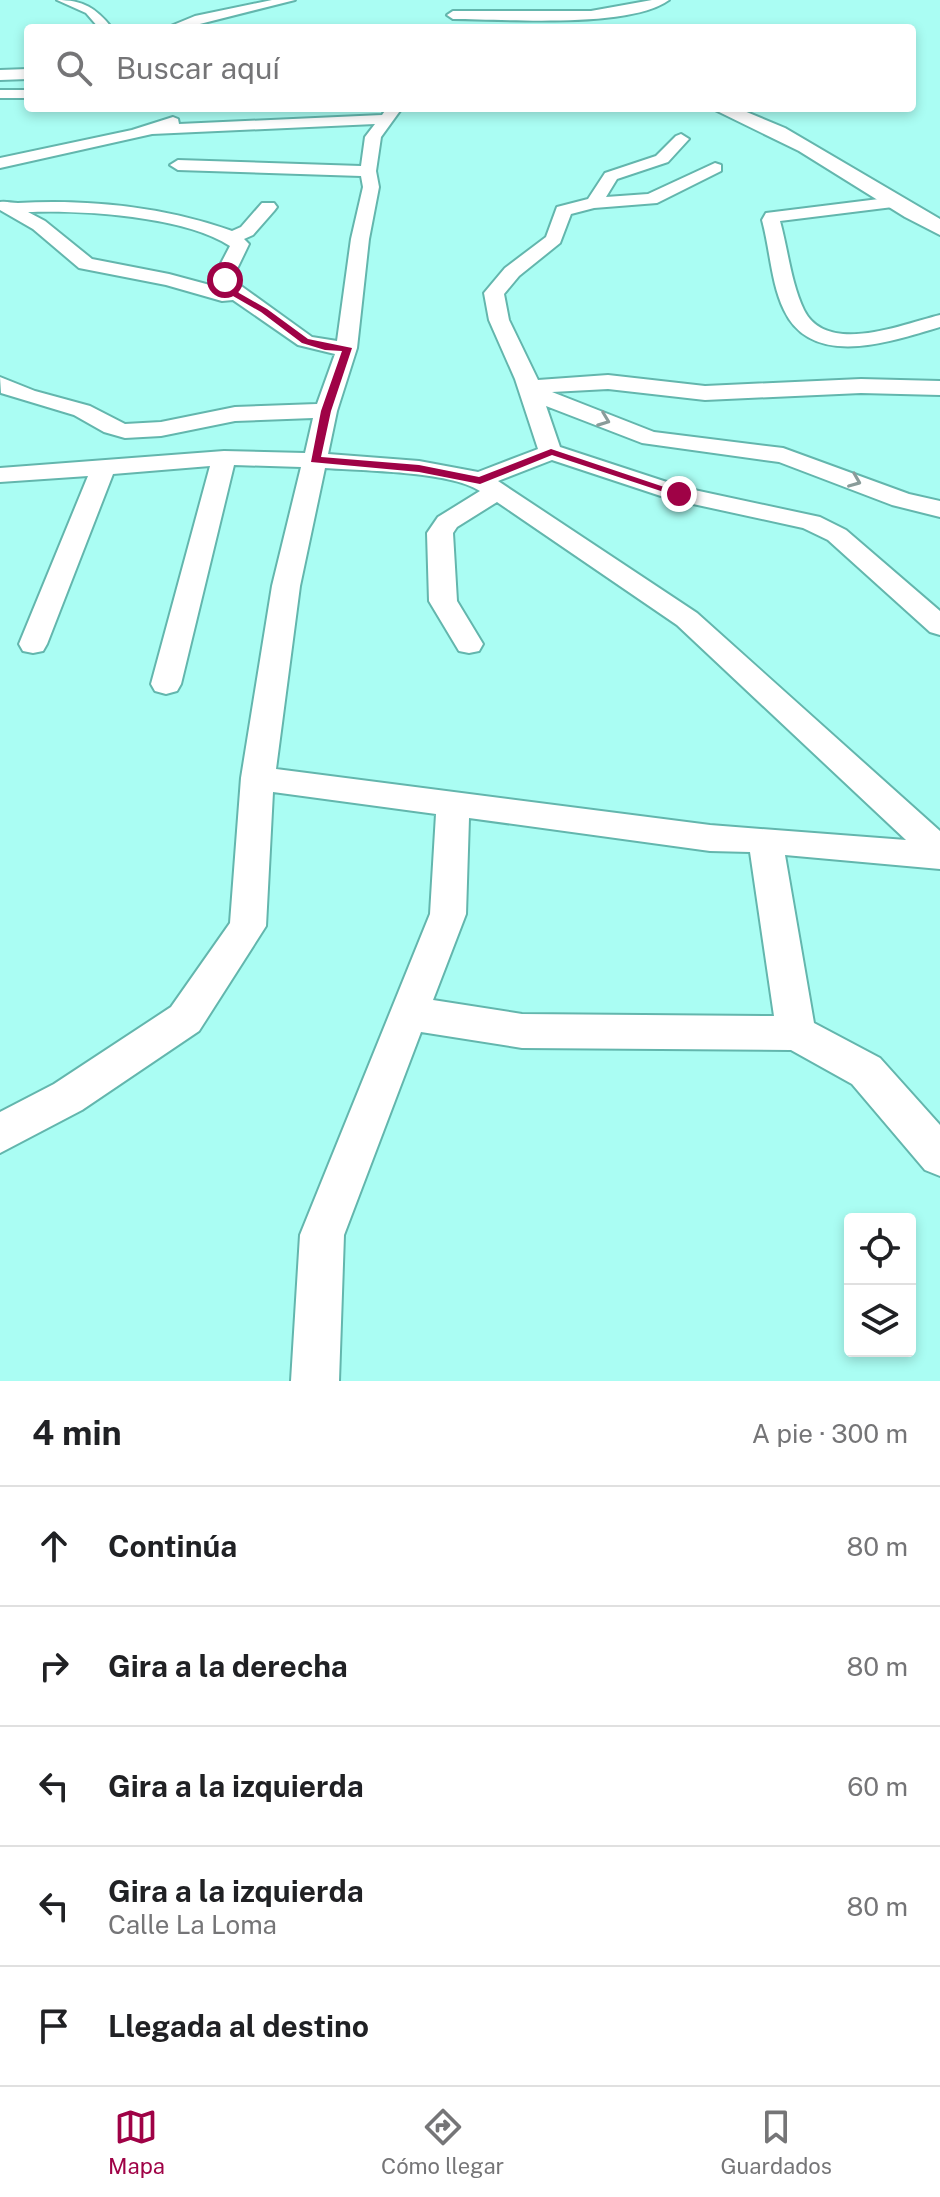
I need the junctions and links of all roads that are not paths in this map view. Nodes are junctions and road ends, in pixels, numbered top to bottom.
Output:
1 (63, 0) edge
2 (289, 0) edge
3 (460, 0) edge
4 (663, 0) edge
5 (452, 22) edge
6 (102, 24) edge
7 (184, 24) edge
8 (24, 74) edge
9 (0, 75) edge
10 (0, 94) edge
11 (24, 94) edge
12 (190, 112) edge
13 (733, 112) edge
14 (392, 113) edge
15 (154, 130) junction
16 (681, 139) dead end
17 (0, 163) edge
18 (178, 165) dead end
19 (715, 168) dead end
20 (368, 171) junction
21 (895, 202) junction
22 (594, 203) junction
23 (4, 206) edge
24 (268, 207) dead end
25 (940, 228) edge
26 (233, 237) junction
27 (236, 294) junction
28 (940, 321) edge
29 (347, 348) junction
30 (0, 384) edge
31 (940, 388) edge
32 (530, 389) junction
33 (326, 411) junction
34 (551, 452) junction
35 (224, 458) junction
36 (315, 460) junction
37 (104, 467) junction
38 (0, 475) edge
39 (489, 486) junction
40 (940, 509) edge
41 (940, 626) edge
42 (33, 644) dead end
43 (469, 644) dead end
44 (166, 684) dead end
45 (257, 778) junction
46 (453, 804) junction
47 (765, 840) junction
48 (940, 854) edge
49 (409, 1013) junction
50 (796, 1033) junction
51 (0, 1134) edge
52 (940, 1156) edge
53 (315, 1381) edge

1 - 6 street
2 - 7 street
3 - 5 street
4 - 5 street
8 - 9 main road
10 - 11 street
12 - 15 street
13 - 21 main road
14 - 15 street
14 - 20 street
15 - 17 street
16 - 22 street
18 - 20 street
19 - 22 street
20 - 29 street
21 - 25 main road
21 - 28 street
22 - 32 street
23 - 26 street
23 - 27 street
24 - 26 street
26 - 27 street
27 - 29 street
29 - 33 street
30 - 33 street
31 - 32 street
32 - 34 street
32 -> 40 street
33 - 36 street
34 - 39 street
34 - 41 street
35 - 36 street
35 - 37 street
35 - 44 street
36 - 39 street
36 - 45 street
37 - 38 street
37 - 42 street
39 - 43 street
39 - 48 street
45 - 46 street
45 - 51 street
46 - 47 street
46 - 49 street
47 - 48 street
47 - 50 street
49 - 50 street
49 - 53 street
50 - 52 street

